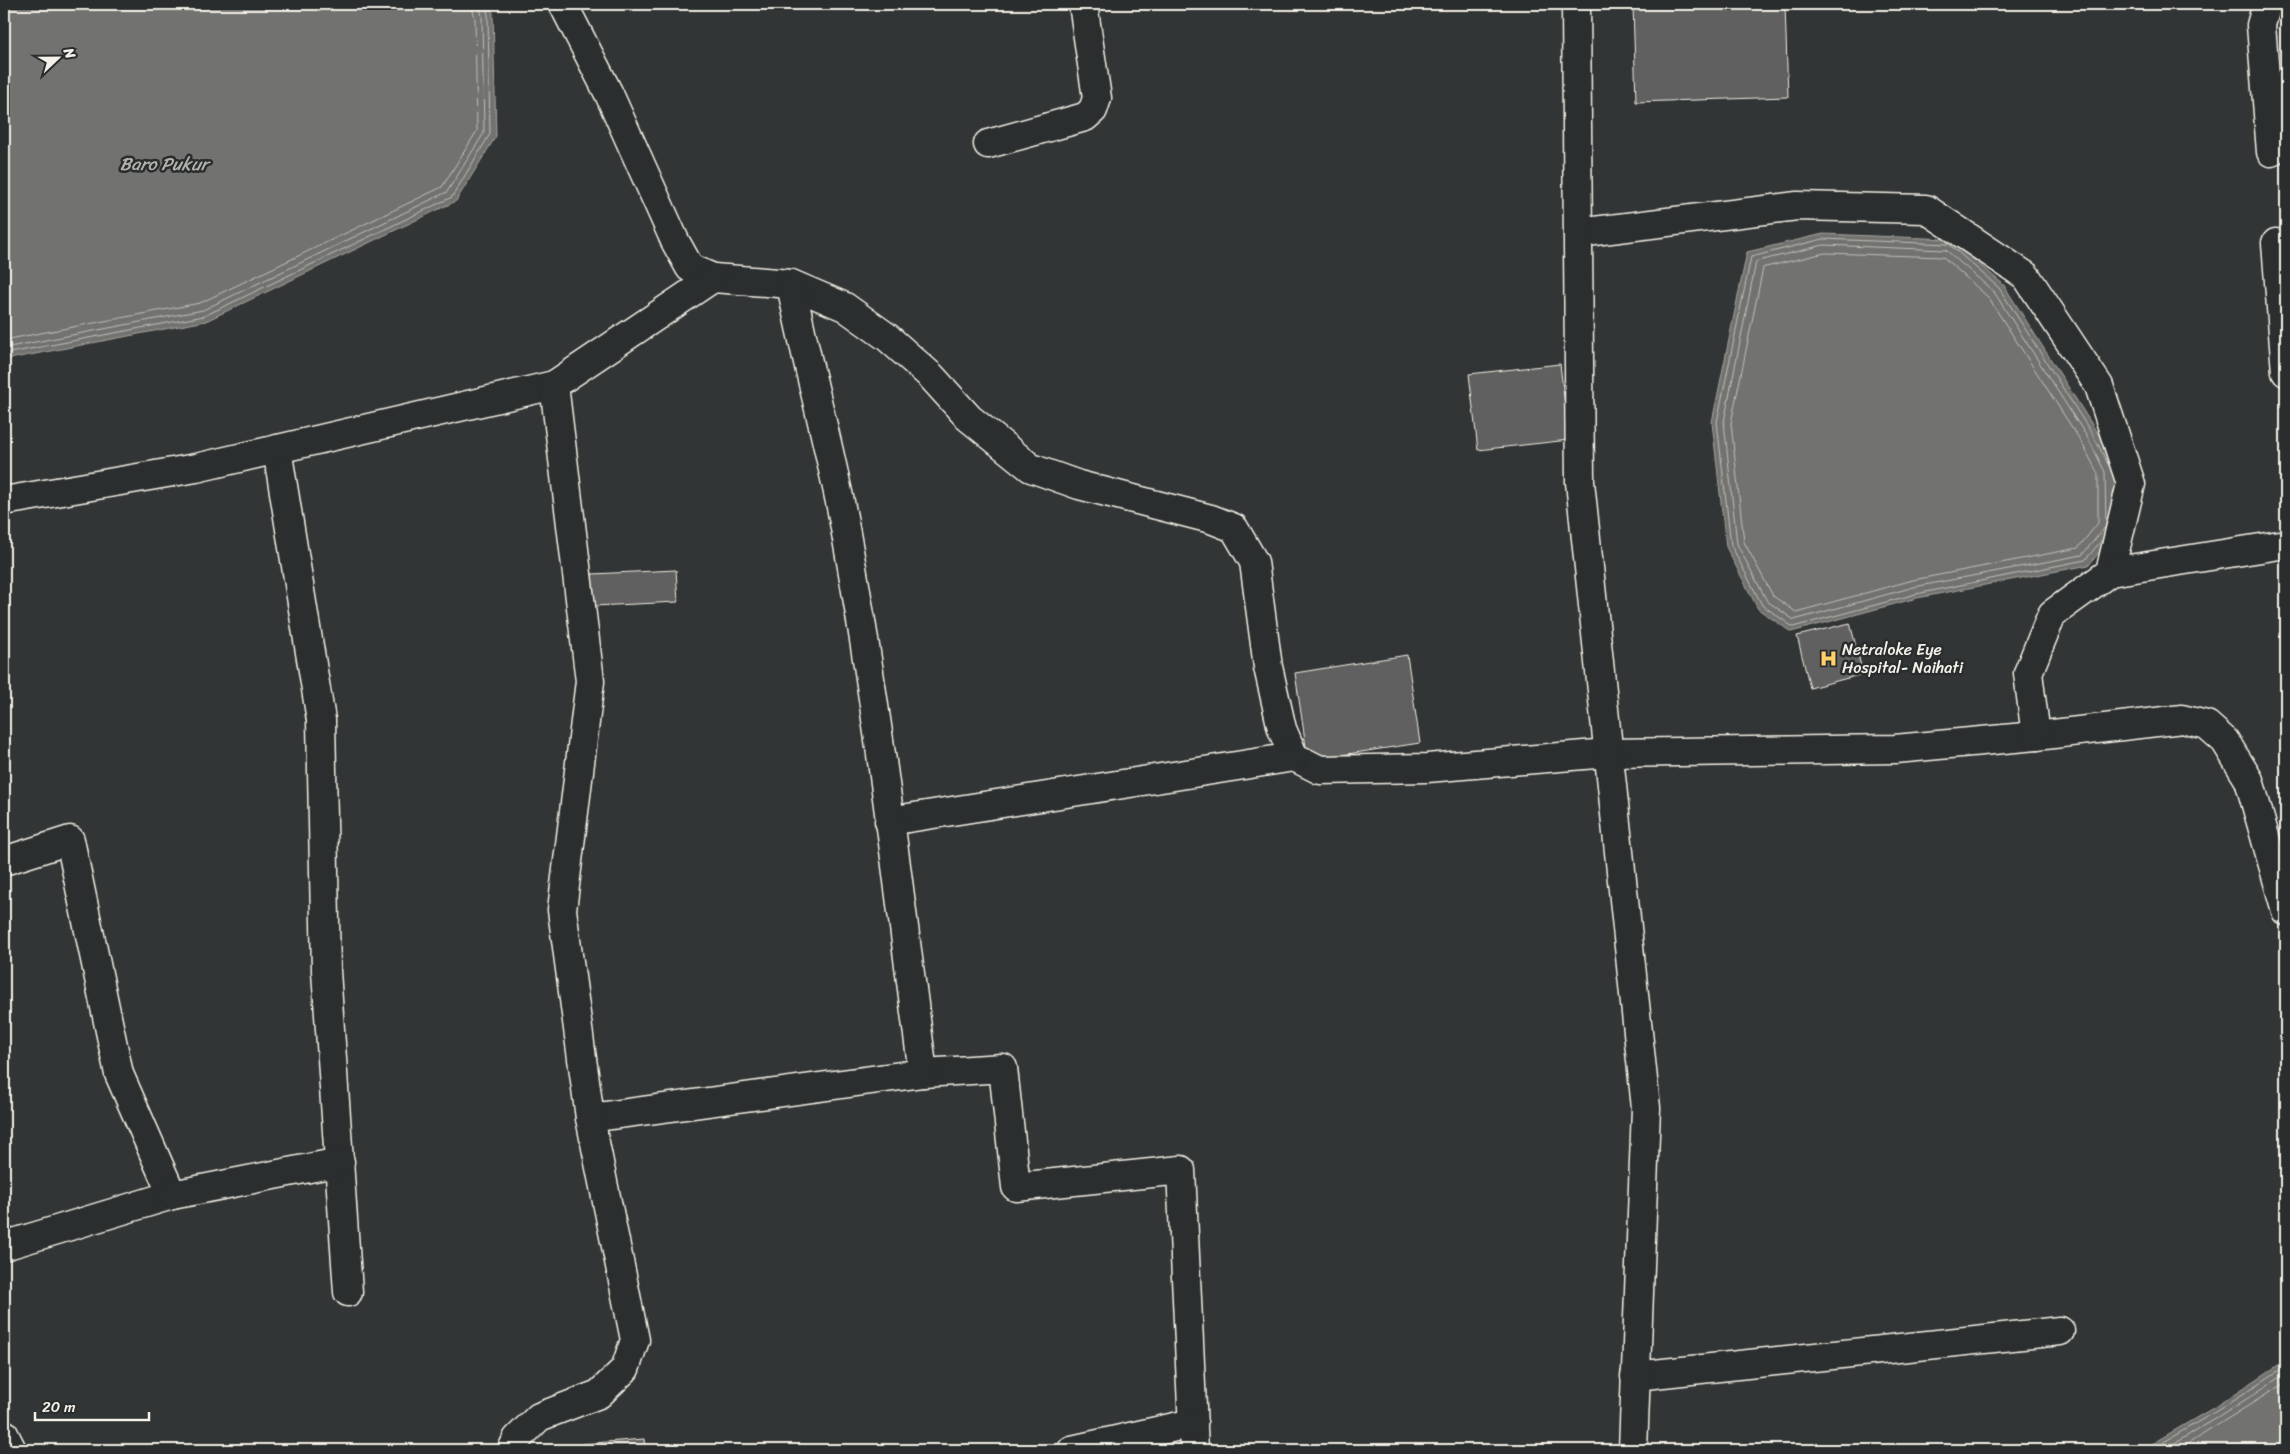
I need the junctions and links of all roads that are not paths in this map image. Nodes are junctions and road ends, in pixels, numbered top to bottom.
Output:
1 (563, 4) edge
2 (1083, 4) edge
3 (1576, 4) edge
4 (2268, 4) edge
5 (988, 144) dead end
6 (2271, 152) dead end
7 (1578, 233) junction
8 (2276, 243) dead end
9 (713, 278) junction
10 (791, 284) junction
11 (2286, 372) edge
12 (554, 385) junction
13 (277, 449) junction
14 (4, 501) edge
15 (2286, 544) edge
16 (2110, 572) junction
17 (2036, 736) junction
18 (1608, 753) junction
19 (1294, 758) junction
20 (889, 821) junction
21 (4, 861) edge
22 (2286, 911) edge
23 (923, 1073) junction
24 (590, 1118) junction
25 (340, 1162) junction
26 (172, 1195) junction
27 (4, 1246) edge
28 (348, 1292) dead end
29 (2060, 1331) dead end
30 (1635, 1376) junction
31 (1193, 1423) junction
32 (4, 1434) edge
33 (12, 1450) edge
34 (512, 1450) edge
35 (1072, 1450) edge
36 (1194, 1450) edge
37 (1633, 1450) edge

1 - 9 street
2 - 5 street
3 - 7 street
4 - 6 street
7 - 16 street
7 - 18 street
8 - 11 street
9 - 10 street
9 - 12 street
10 - 19 street
10 - 20 street
12 - 13 street
12 - 24 street
13 - 14 street
13 - 25 street
15 - 16 street
16 - 17 street
17 - 18 street
17 - 22 street
18 - 19 street
18 - 30 street
19 - 20 street
20 - 23 street
21 - 26 street
23 - 24 street
23 - 31 street
24 - 34 street
25 - 26 street
25 - 28 street
26 - 27 street
29 - 30 street
30 - 37 street
31 - 35 street
31 - 36 street
32 - 33 street

